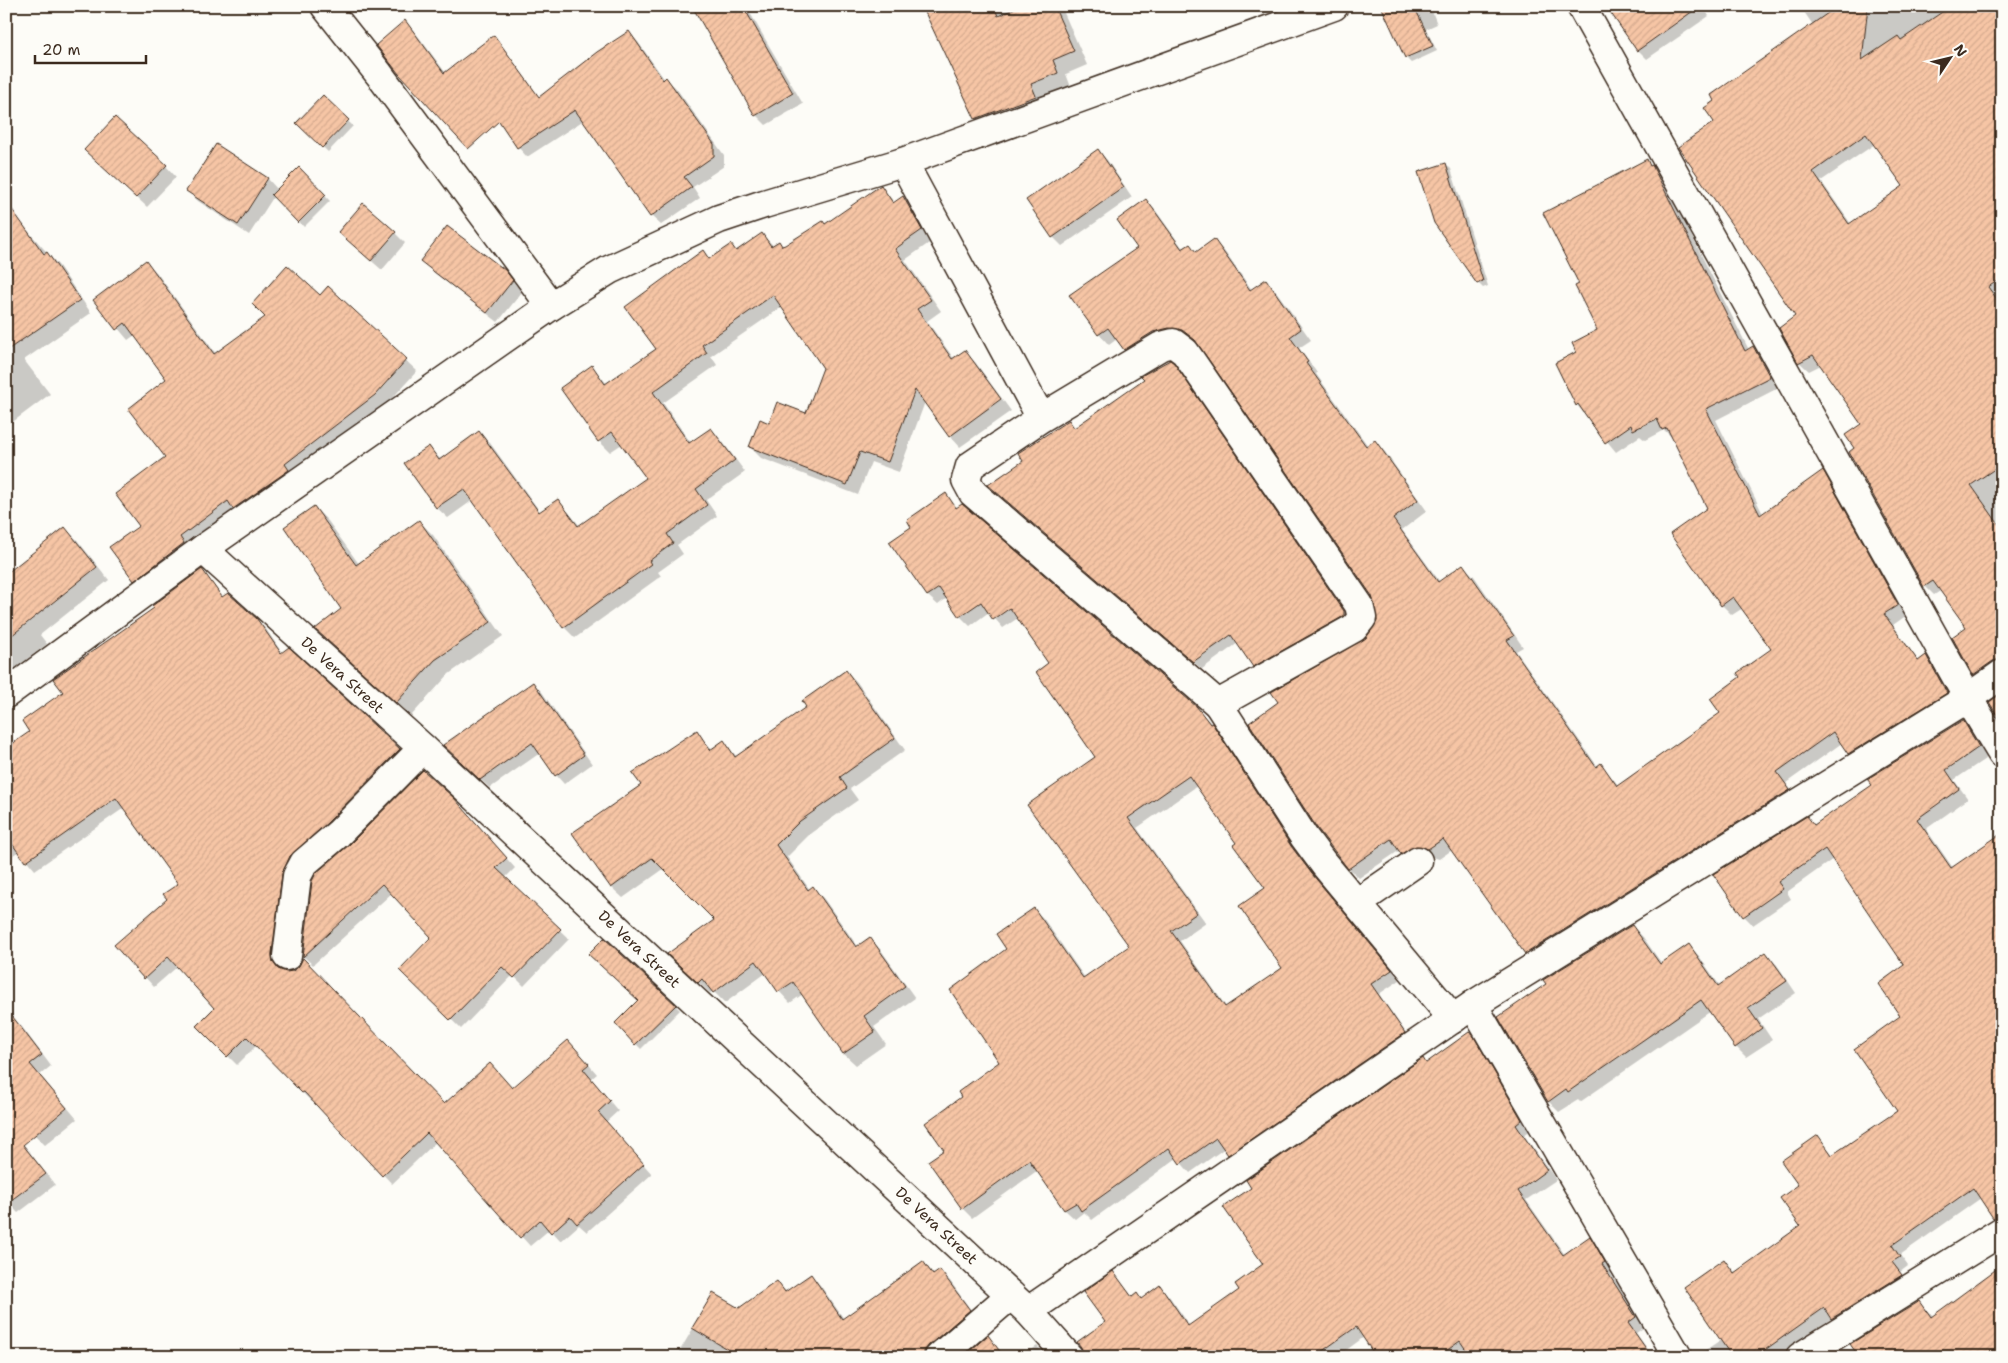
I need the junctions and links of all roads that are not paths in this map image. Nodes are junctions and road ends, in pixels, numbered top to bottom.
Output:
1 (325, 6) edge
2 (1334, 6) edge
3 (1581, 6) edge
4 (903, 162) junction
5 (551, 306) junction
6 (1041, 418) junction
7 (203, 549) junction
8 (2002, 674) edge
9 (6, 694) edge
10 (1968, 698) junction
11 (1218, 704) junction
12 (423, 748) junction
13 (2002, 754) edge
14 (1418, 860) dead end
15 (1357, 903) junction
16 (287, 956) dead end
17 (1463, 1012) junction
18 (2002, 1231) edge
19 (1020, 1303) junction
20 (939, 1357) edge
21 (1069, 1357) edge
22 (1678, 1357) edge
23 (1800, 1357) edge

1 - 5 street
2 - 4 street
3 - 10 street
4 - 5 street
4 - 6 street
5 - 7 street
6 - 11 street
6 - 11 street
7 - 9 street
7 - 12 street, De Vera Street
8 - 10 street
10 - 13 street
10 - 17 street
11 - 15 street
12 - 16 street
12 - 19 street, De Vera Street
14 - 15 street
15 - 17 street
17 - 19 street
17 - 22 street
18 - 23 street
19 - 20 street
19 - 21 street, De Vera Street

